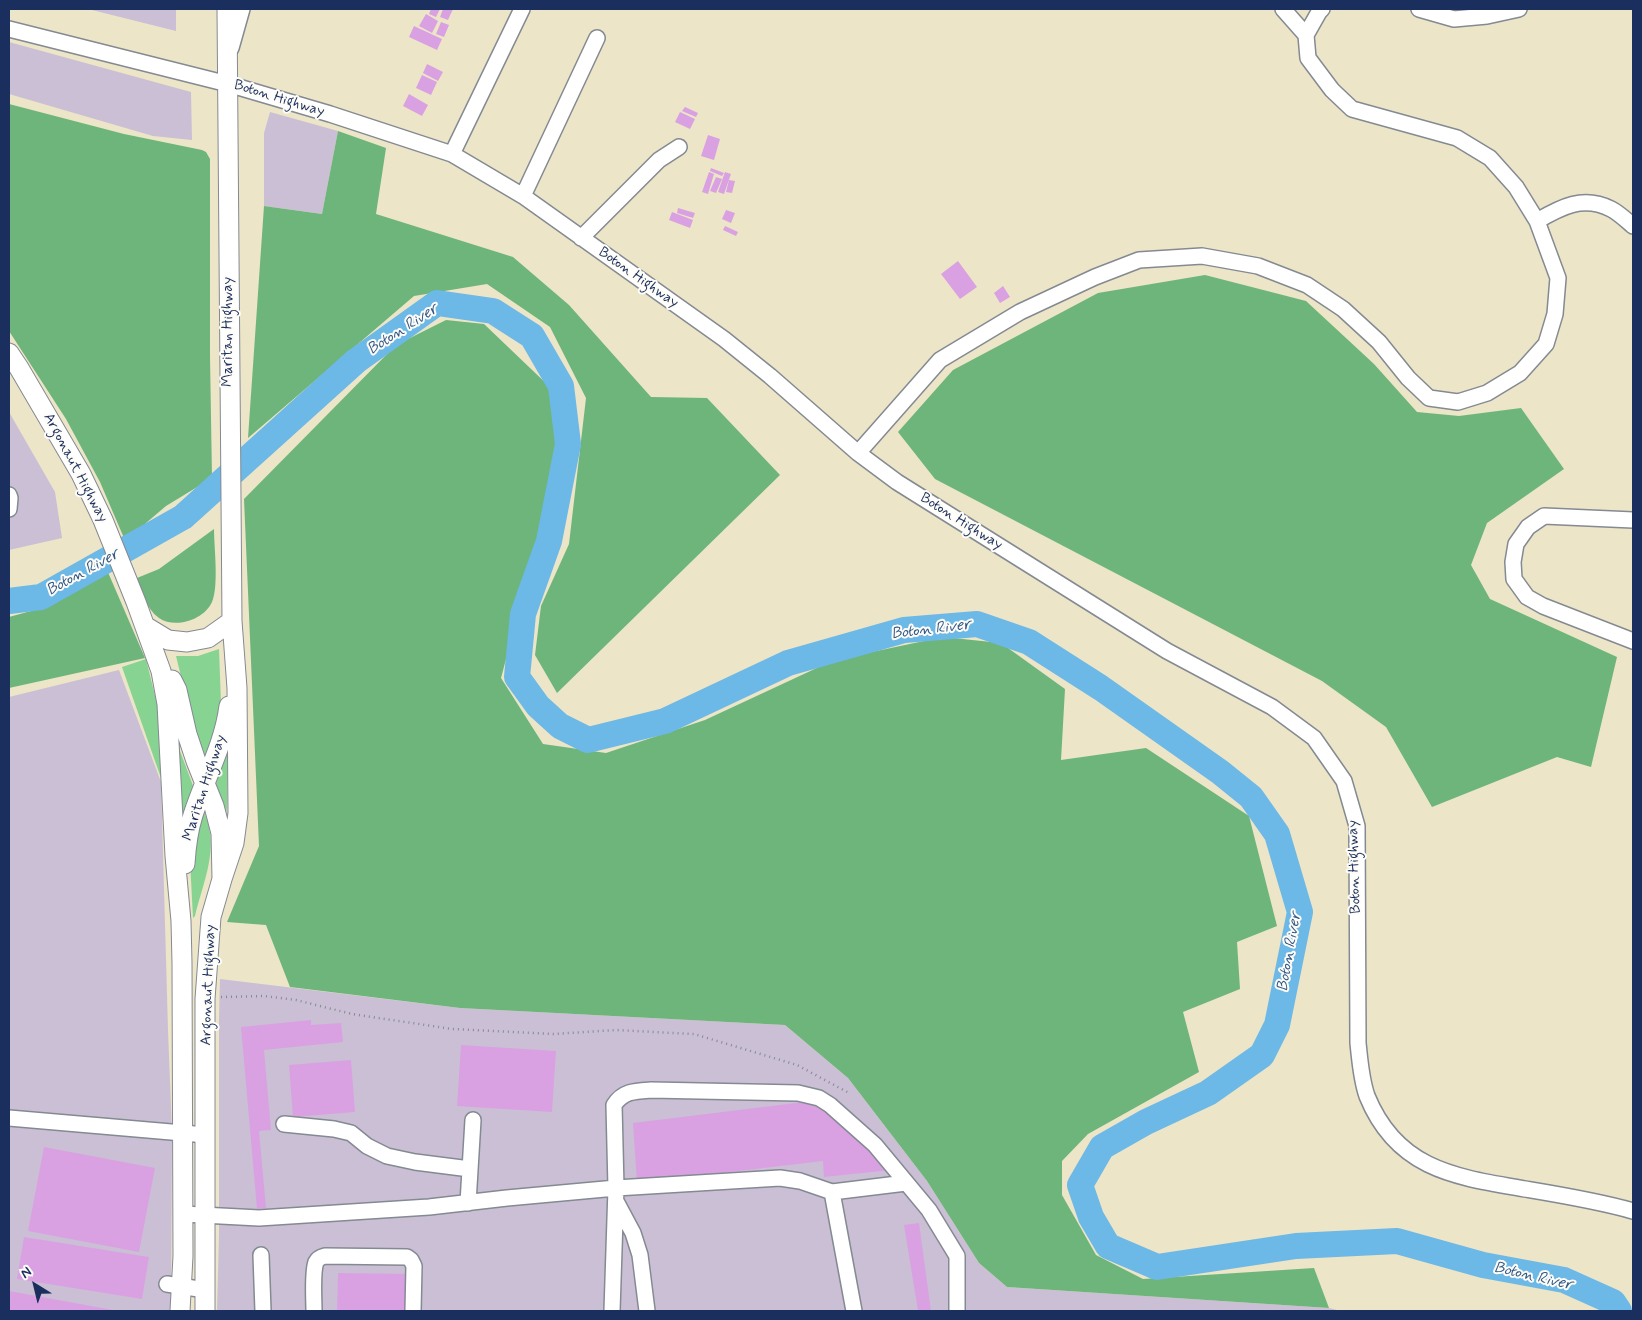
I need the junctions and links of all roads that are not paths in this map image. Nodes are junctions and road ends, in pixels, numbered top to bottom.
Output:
1 (227, 9) edge
2 (242, 9) edge
3 (522, 9) edge
4 (1283, 9) edge
5 (1322, 9) edge
6 (1419, 9) edge
7 (1519, 9) edge
8 (9, 29) edge
9 (1306, 35) junction
10 (597, 38) dead end
11 (228, 61) junction
12 (228, 84) junction
13 (679, 146) dead end
14 (452, 154) junction
15 (523, 196) junction
16 (1537, 221) junction
17 (1633, 226) edge
18 (581, 238) junction
19 (9, 354) edge
20 (858, 454) junction
21 (9, 495) edge
22 (9, 509) edge
23 (1633, 520) edge
24 (232, 621) junction
25 (145, 626) junction
26 (1633, 641) edge
27 (152, 644) junction
28 (234, 655) junction
29 (205, 785) junction
30 (222, 878) junction
31 (181, 921) junction
32 (9, 1118) edge
33 (473, 1120) dead end
34 (284, 1124) dead end
35 (183, 1134) junction
36 (206, 1135) junction
37 (470, 1169) junction
38 (906, 1183) junction
39 (832, 1192) junction
40 (616, 1195) junction
41 (468, 1203) junction
42 (1633, 1211) edge
43 (183, 1214) junction
44 (205, 1215) junction
45 (260, 1255) dead end
46 (174, 1285) junction
47 (205, 1290) junction
48 (180, 1311) edge
49 (205, 1311) edge
50 (263, 1311) edge
51 (314, 1311) edge
52 (413, 1311) edge
53 (612, 1311) edge
54 (647, 1311) edge
55 (854, 1311) edge
56 (957, 1311) edge

1 - 11 main road, Maritan Highway
2 - 11 street
3 - 14 street
4 - 9 street
5 - 9 street
6 - 7 street
8 - 12 street, Boton Highway
9 - 16 street
10 - 15 street
11 - 12 main road, Maritan Highway
12 - 14 street, Boton Highway
12 - 24 main road, Maritan Highway
13 - 18 street
14 - 15 street, Boton Highway
15 - 18 street, Boton Highway
16 - 17 street
16 - 20 street
18 - 20 street, Boton Highway
19 - 25 main road, Argonaut Highway
20 - 42 street, Boton Highway
21 - 22 street
23 - 26 street
24 - 25 main road
24 - 28 main road, Maritan Highway
25 - 27 main road, Argonaut Highway
27 - 29 main road, Argonaut Highway
27 - 31 main road, Argonaut Highway
28 - 29 main road, Maritan Highway
28 - 30 main road, Maritan Highway
29 - 30 main road, Argonaut Highway
29 - 31 main road, Maritan Highway
30 - 36 main road, Argonaut Highway
31 - 35 main road, Argonaut Highway
32 - 35 street
33 - 37 street
34 - 37 street
35 - 36 street
35 - 43 main road, Argonaut Highway
36 - 44 main road, Argonaut Highway
37 - 41 street
38 - 39 street
38 - 40 street
38 - 56 street
39 - 40 street
39 - 55 street
40 - 41 street
40 - 53 street
40 - 54 street
41 - 44 street
43 - 44 street
43 - 46 main road, Argonaut Highway
44 - 47 main road, Argonaut Highway
45 - 50 street
46 - 47 street
46 - 48 main road, Argonaut Highway
47 - 49 main road, Argonaut Highway
51 - 52 street

